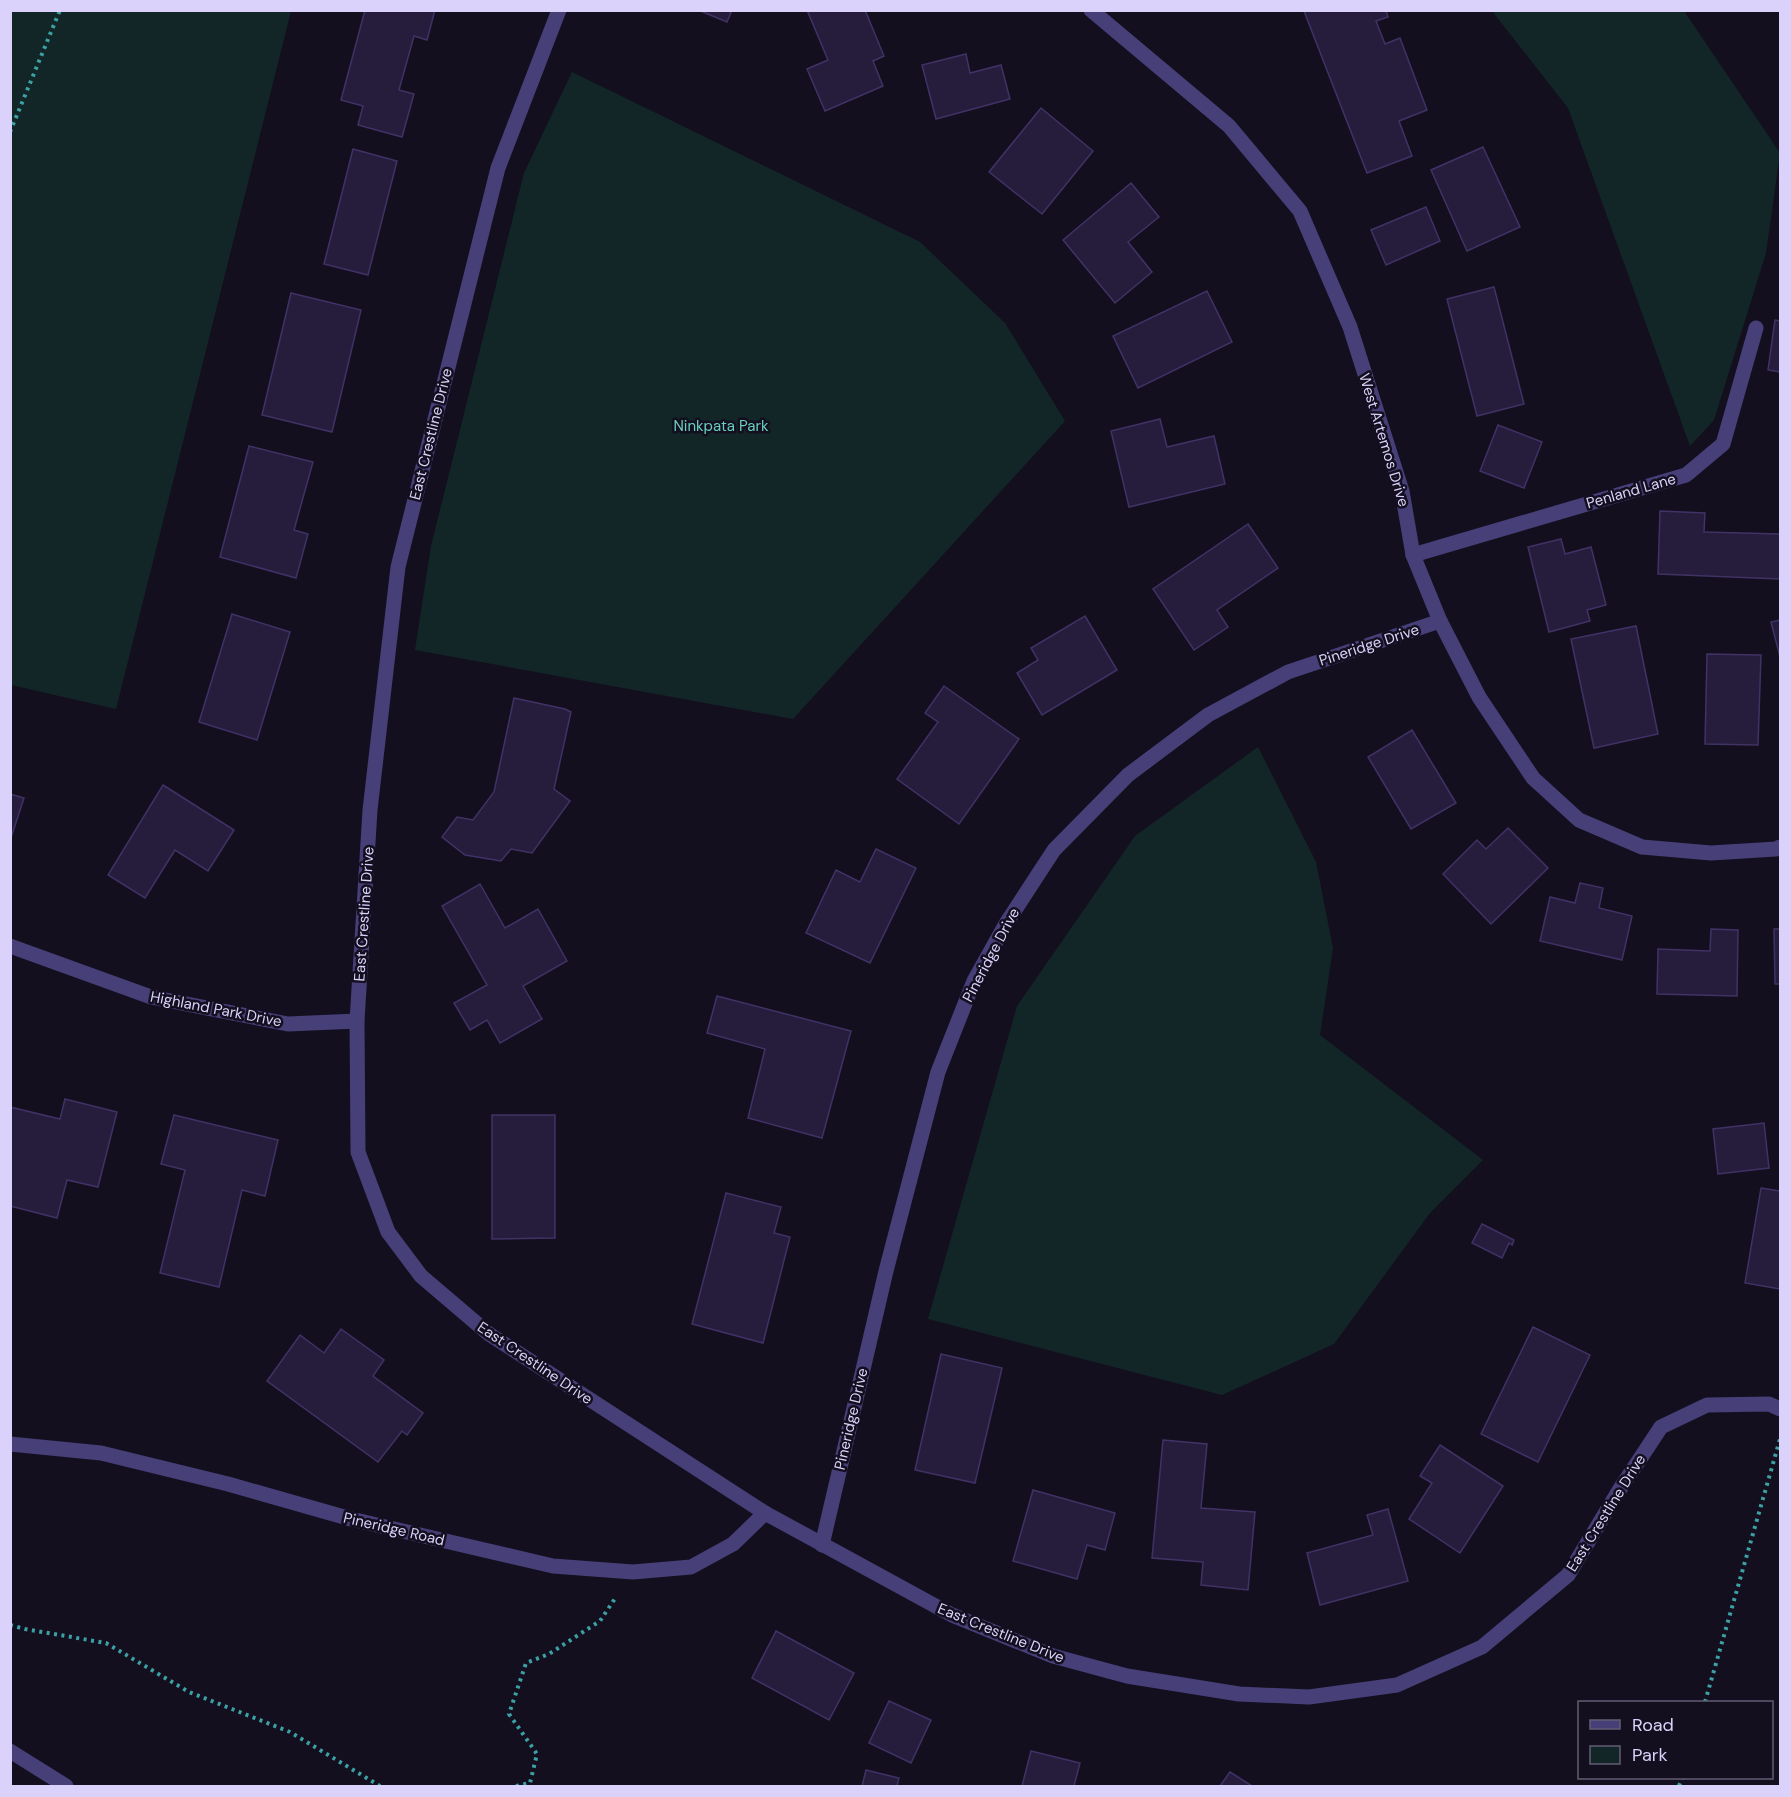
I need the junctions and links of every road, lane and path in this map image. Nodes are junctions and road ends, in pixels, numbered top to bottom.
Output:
1 (60, 10) edge
2 (559, 10) edge
3 (1091, 10) edge
4 (10, 132) edge
5 (1756, 328) dead end
6 (1413, 555) junction
7 (1440, 621) junction
8 (1780, 847) edge
9 (10, 946) edge
10 (357, 1021) junction
11 (1780, 1409) edge
12 (1780, 1439) edge
13 (10, 1444) edge
14 (765, 1513) junction
15 (822, 1545) junction
16 (633, 1572) junction
17 (10, 1625) edge
18 (1705, 1701) edge
19 (10, 1751) edge
20 (66, 1786) edge
21 (380, 1786) edge
22 (516, 1786) edge

1 - 4 path
2 - 10 street, East Crestline Drive
3 - 6 street, West Artemos Drive
5 - 6 street, Penland Lane
6 - 7 street, West Artemos Drive
7 - 8 street, West Artemos Drive
7 - 15 street, Pineridge Drive
9 - 10 street, Highland Park Drive
10 - 14 street, East Crestline Drive
11 - 15 street, East Crestline Drive
12 - 18 path
13 - 16 street, Pineridge Road
14 - 15 street, East Crestline Drive
14 - 16 street, Pineridge Road
16 - 22 path
17 - 21 path
19 - 20 street

